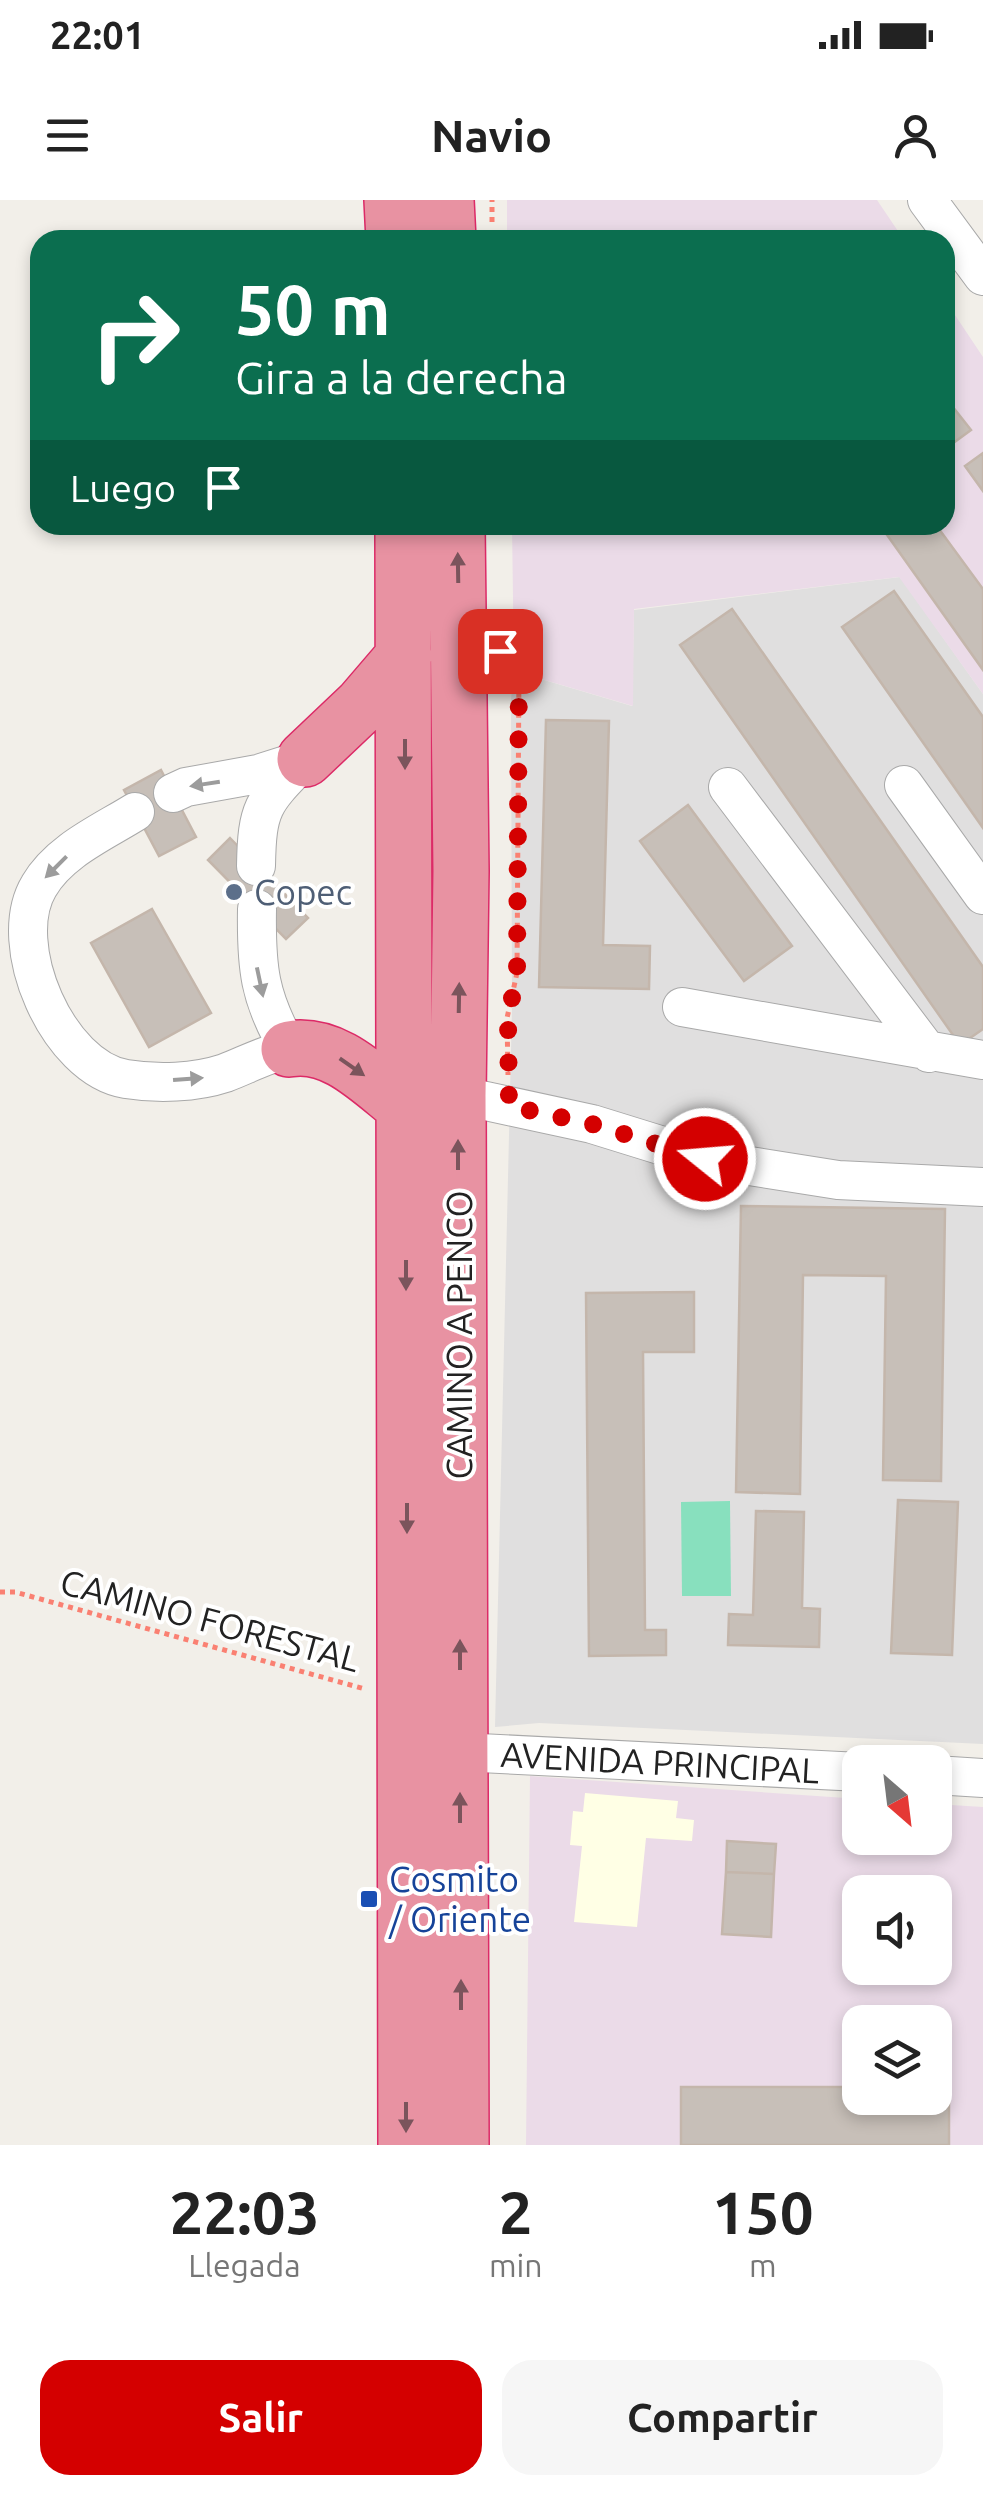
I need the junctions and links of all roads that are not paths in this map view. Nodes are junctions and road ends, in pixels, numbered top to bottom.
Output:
1 (392, 200) edge
2 (446, 200) edge
3 (927, 200) edge
4 (394, 230) edge
5 (448, 230) edge
6 (949, 230) edge
7 (955, 238) edge
8 (983, 276) edge
9 (403, 535) edge
10 (458, 535) edge
11 (404, 656) junction
12 (305, 759) junction
13 (904, 785) dead end
14 (728, 787) dead end
15 (173, 793) dead end
16 (136, 812) dead end
17 (256, 866) dead end
18 (983, 896) edge
19 (257, 909) dead end
20 (682, 1007) dead end
21 (289, 1049) junction
22 (929, 1053) junction
23 (983, 1060) edge
24 (483, 1101) junction
25 (406, 1108) junction
26 (983, 1188) edge
27 (460, 1752) junction
28 (842, 1771) edge
29 (952, 1776) edge
30 (983, 1778) edge
31 (406, 2145) edge
32 (461, 2145) edge

1 - 4 highway
2 - 5 highway
3 - 6 street
7 - 8 street
9 - 11 highway, CAMINO A PENCO
24 -> 10 highway, CAMINO A PENCO
11 - 12 highway
11 -> 25 highway, CAMINO A PENCO
12 -> 15 street
12 - 17 street
13 - 18 street
14 - 22 street
16 -> 21 street
19 -> 21 street
20 - 22 street
21 -> 25 highway
22 - 23 street
24 - 26 street
27 -> 24 highway, CAMINO A PENCO
25 -> 31 highway, CAMINO A PENCO
27 - 28 street, AVENIDA PRINCIPAL
32 -> 27 highway, CAMINO A PENCO
29 - 30 street

